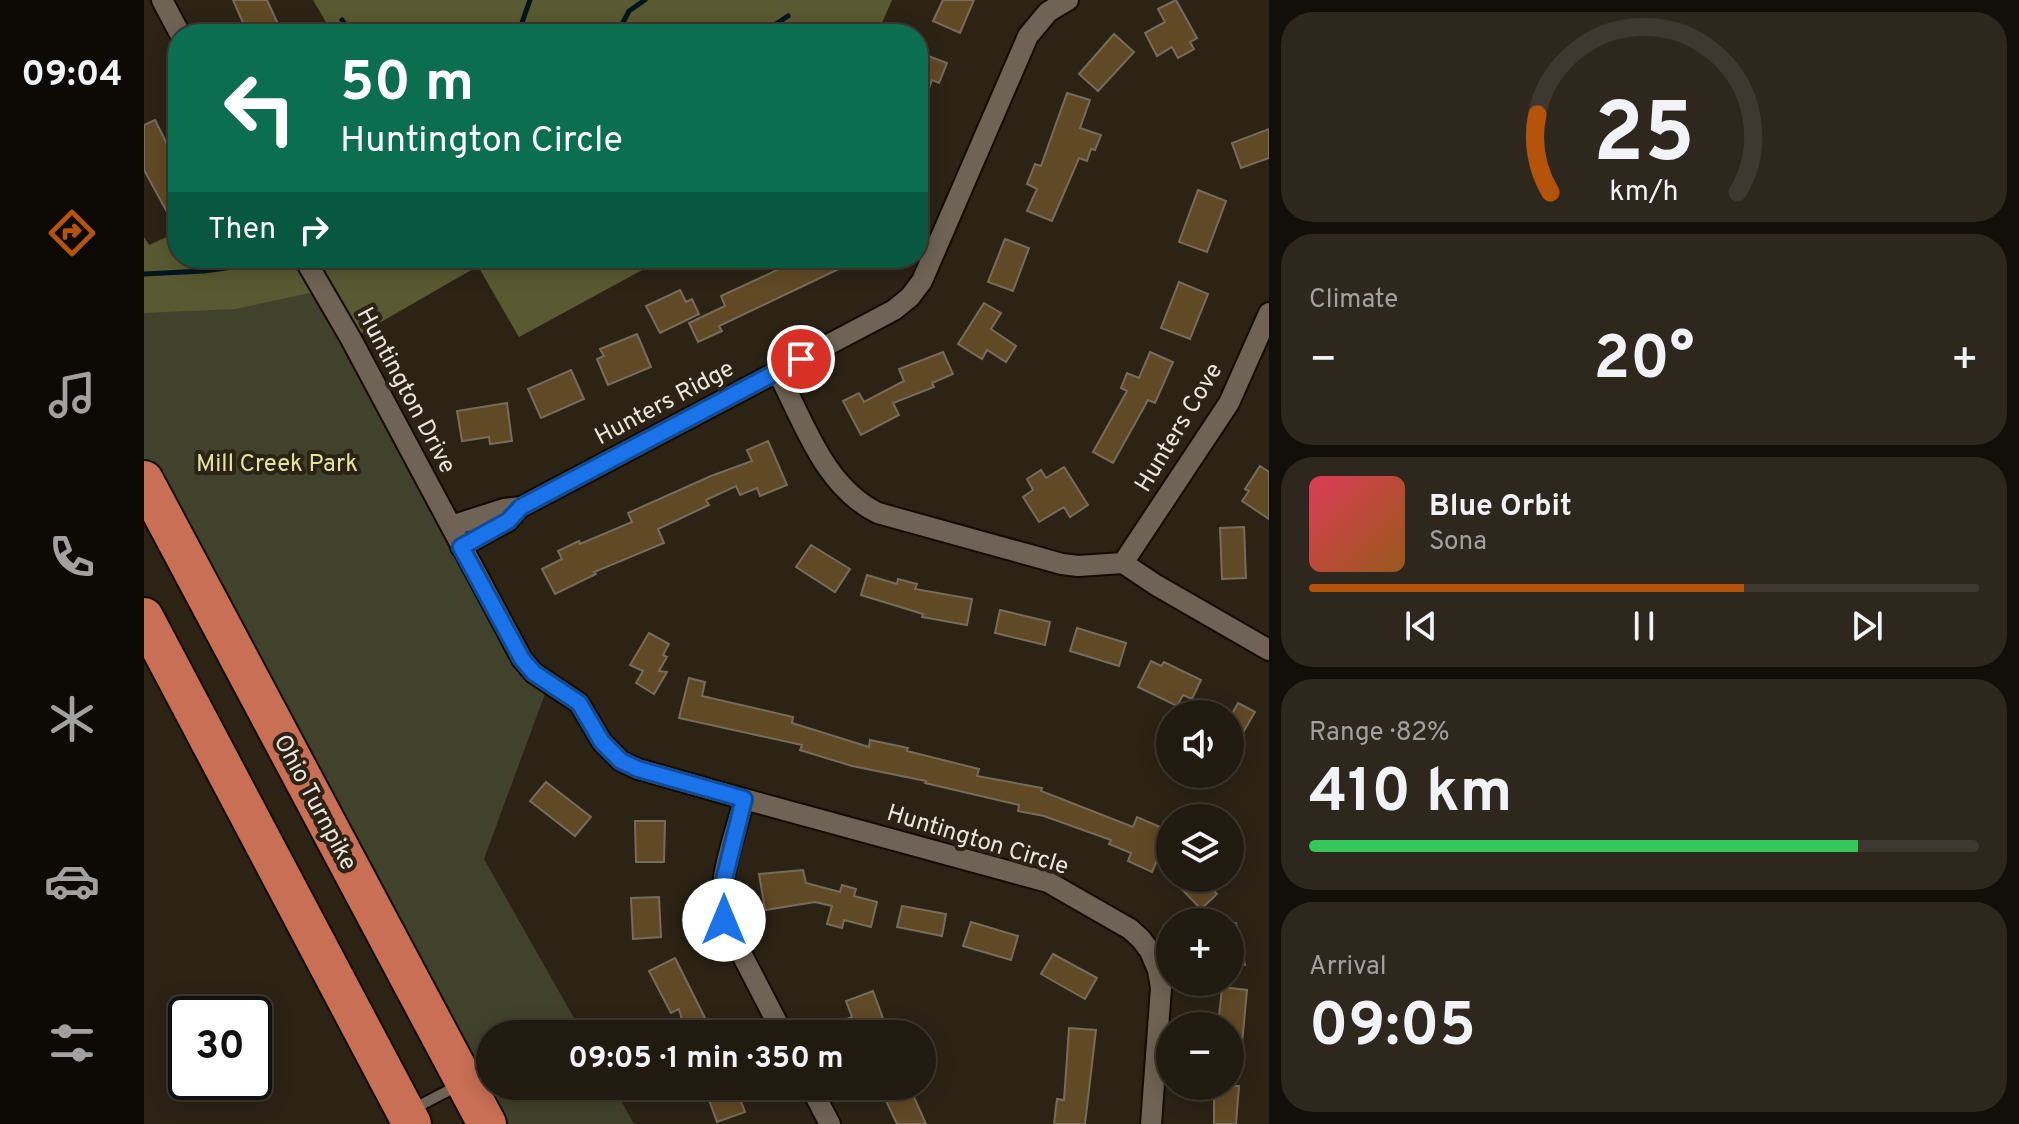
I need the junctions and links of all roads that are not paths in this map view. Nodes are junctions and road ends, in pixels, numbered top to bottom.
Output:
1 (162, 0) edge
2 (1068, 0) edge
3 (175, 24) edge
4 (928, 267) edge
5 (310, 268) edge
6 (928, 268) edge
7 (1269, 313) edge
8 (777, 371) junction
9 (144, 480) edge
10 (521, 507) junction
11 (451, 526) junction
12 (461, 547) junction
13 (1123, 563) junction
14 (144, 617) edge
15 (1269, 650) edge
16 (744, 799) junction
17 (776, 1020) edge
18 (465, 1082) junction
19 (817, 1100) edge
20 (409, 1118) edge
21 (487, 1124) edge
22 (830, 1124) edge
23 (1151, 1124) edge

1 - 3 street
2 - 4 street, Hunters Ridge
5 - 11 street, Huntington Drive
6 - 8 street, Hunters Ridge
7 - 13 street, Hunters Cove
8 - 10 street, Hunters Ridge
8 - 13 street
9 - 18 highway, Ohio Turnpike
10 - 11 street, Hunters Ridge
10 - 12 street, Hunters Ridge
11 - 12 street, Huntington Drive
12 - 16 street, Huntington Circle
13 - 15 street
14 - 20 highway
16 - 17 street
16 - 23 street, Huntington Circle
18 - 20 lane
18 - 21 highway, Ohio Turnpike
19 - 22 street

